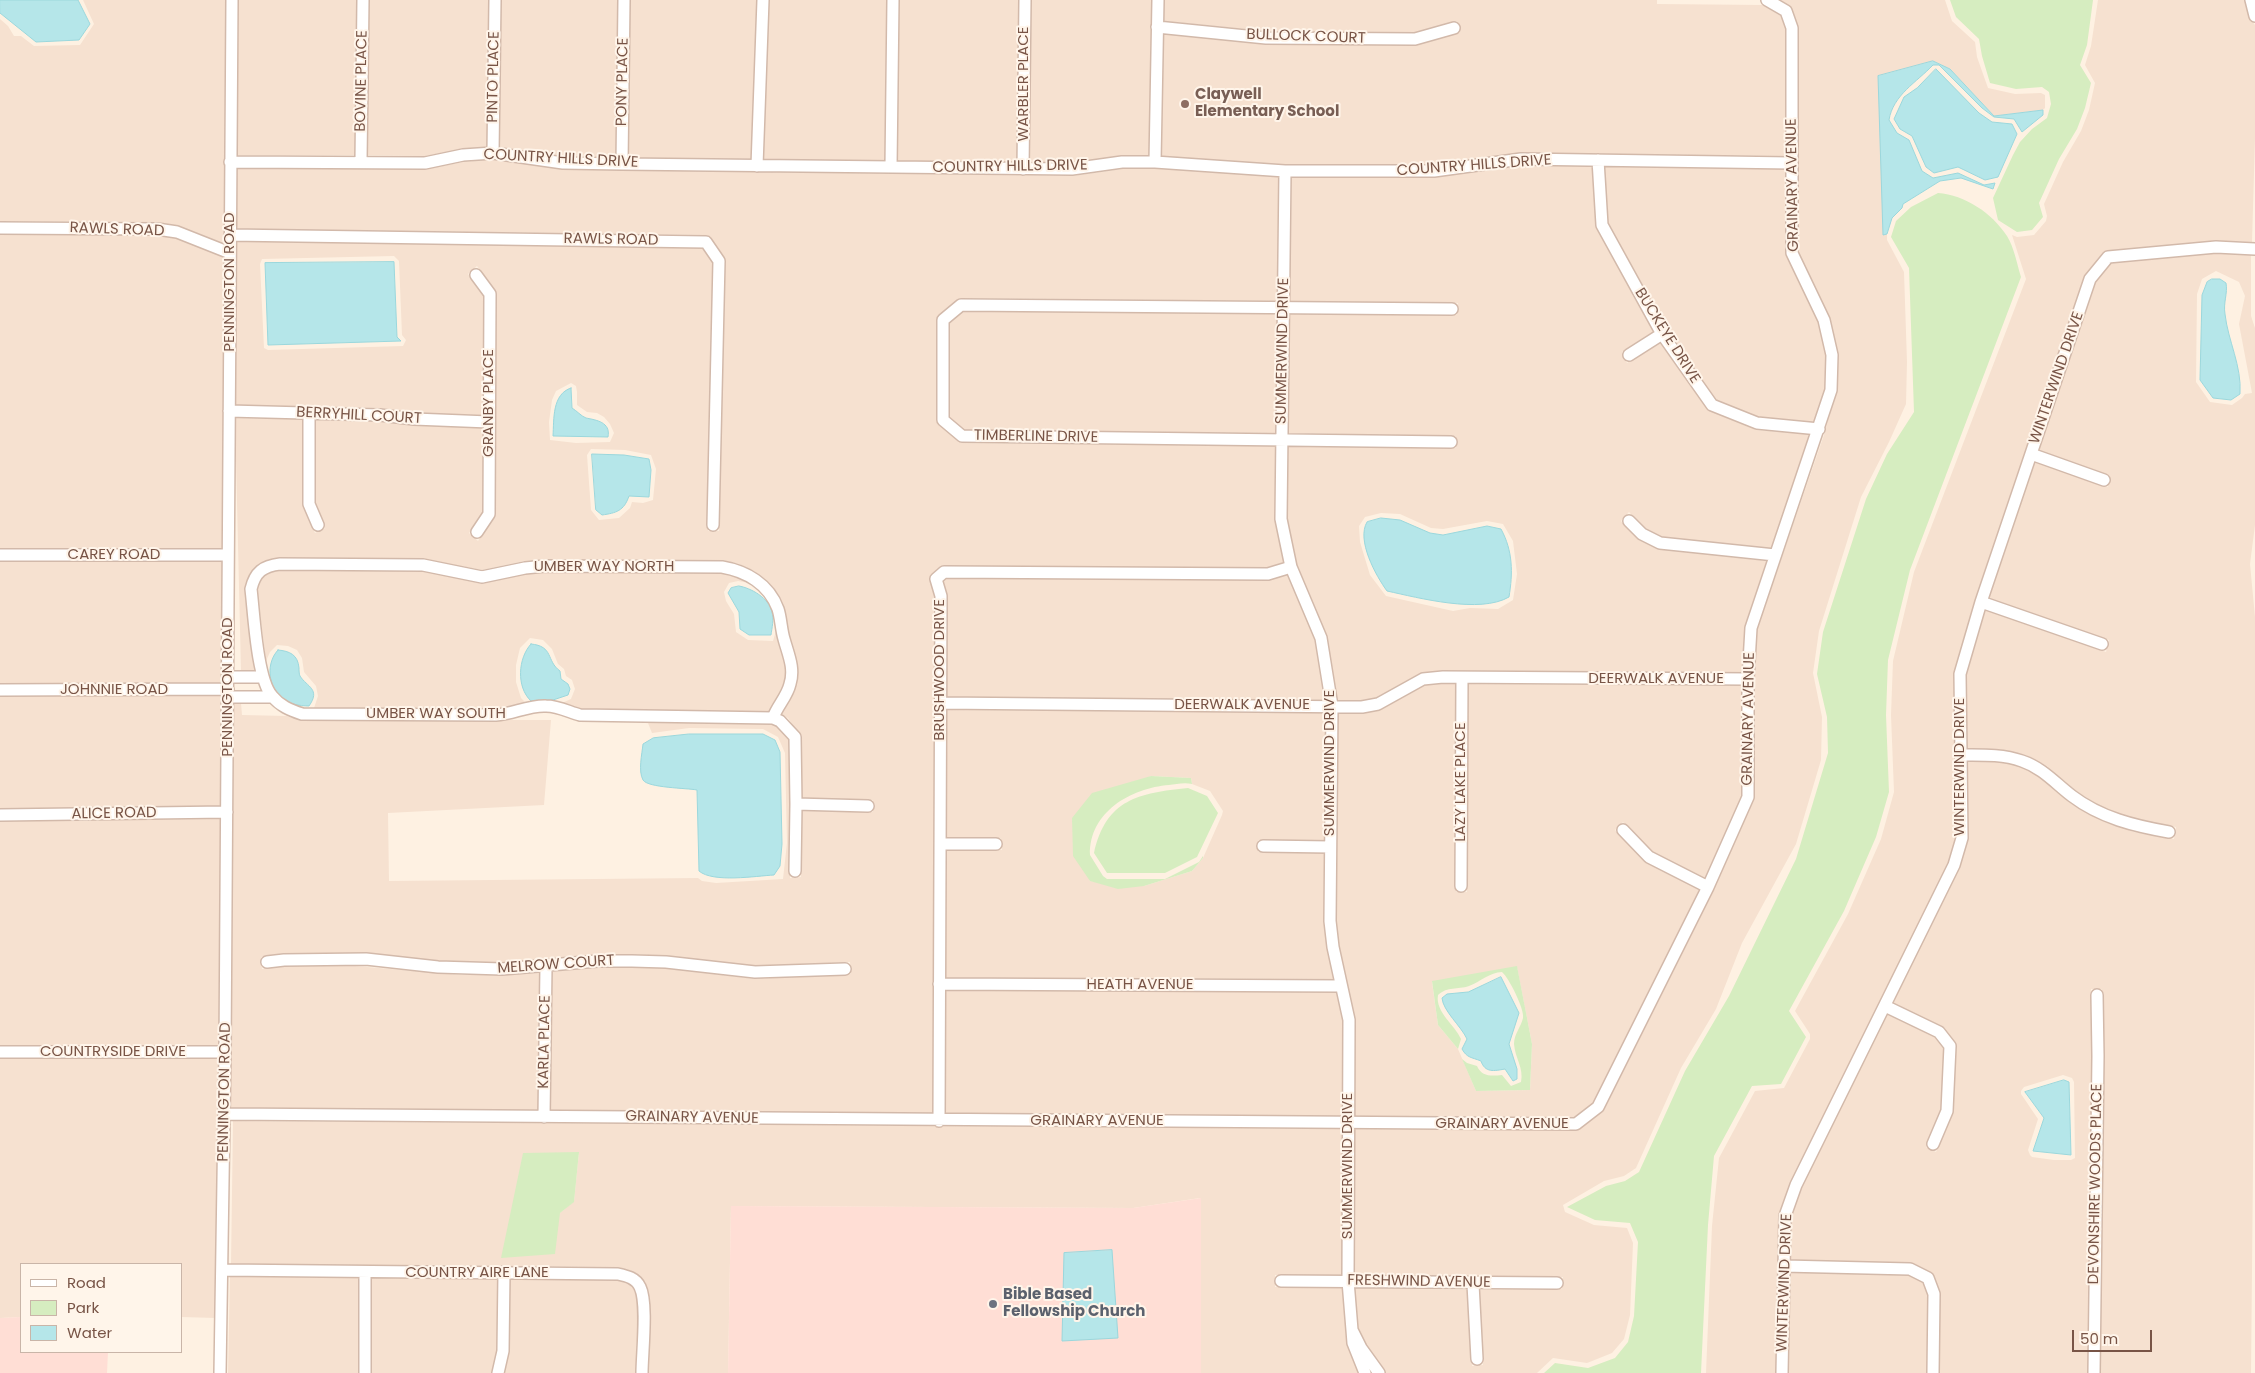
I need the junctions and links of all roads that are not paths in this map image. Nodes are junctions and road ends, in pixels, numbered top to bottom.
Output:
1 (232, 0) edge
2 (364, 0) edge
3 (495, 0) edge
4 (624, 0) edge
5 (764, 0) edge
6 (893, 0) edge
7 (1025, 0) edge
8 (1158, 0) edge
9 (1767, 0) edge
10 (2251, 0) edge
11 (2255, 16) edge
12 (1158, 27) junction
13 (1454, 28) dead end
14 (493, 153) junction
15 (1598, 160) junction
16 (362, 161) junction
17 (230, 162) junction
18 (1155, 162) junction
19 (1791, 162) junction
20 (622, 164) junction
21 (757, 166) junction
22 (891, 167) junction
23 (1024, 169) junction
24 (1285, 171) junction
25 (0, 228) edge
26 (230, 235) junction
27 (2255, 249) edge
28 (230, 253) junction
29 (476, 275) dead end
30 (1283, 308) junction
31 (1452, 309) dead end
32 (1662, 334) junction
33 (1629, 355) dead end
34 (229, 411) junction
35 (309, 413) junction
36 (489, 422) junction
37 (1819, 429) junction
38 (1282, 440) junction
39 (1451, 442) dead end
40 (2031, 454) junction
41 (2104, 480) dead end
42 (1629, 521) dead end
43 (318, 525) dead end
44 (713, 525) dead end
45 (477, 532) dead end
46 (0, 554) edge
47 (228, 555) junction
48 (1775, 555) junction
49 (1291, 567) junction
50 (1981, 602) junction
51 (2102, 644) dead end
52 (263, 677) junction
53 (1462, 678) junction
54 (1748, 679) junction
55 (228, 688) junction
56 (0, 690) edge
57 (272, 697) junction
58 (940, 703) junction
59 (1332, 706) junction
60 (773, 718) junction
61 (1961, 755) junction
62 (796, 804) junction
63 (868, 806) dead end
64 (227, 812) junction
65 (0, 815) edge
66 (1623, 830) dead end
67 (2169, 832) dead end
68 (940, 844) junction
69 (996, 844) dead end
70 (1263, 846) dead end
71 (1330, 847) junction
72 (795, 871) dead end
73 (1461, 886) dead end
74 (1708, 887) junction
75 (267, 962) dead end
76 (546, 966) junction
77 (845, 969) dead end
78 (939, 984) junction
79 (1341, 986) junction
80 (2097, 995) dead end
81 (1885, 1006) junction
82 (0, 1052) edge
83 (225, 1052) junction
84 (224, 1114) junction
85 (544, 1117) junction
86 (939, 1121) junction
87 (1349, 1122) junction
88 (1933, 1144) dead end
89 (1784, 1266) junction
90 (223, 1270) junction
91 (365, 1272) junction
92 (504, 1272) junction
93 (1280, 1281) dead end
94 (1348, 1281) junction
95 (1557, 1283) dead end
96 (1474, 1284) junction
97 (1352, 1330) junction
98 (1477, 1360) dead end
99 (220, 1373) edge
100 (365, 1373) edge
101 (498, 1373) edge
102 (642, 1373) edge
103 (1364, 1373) edge
104 (1379, 1373) edge
105 (1782, 1373) edge
106 (1933, 1373) edge
107 (2094, 1373) edge

1 - 17 street, PENNINGTON ROAD
2 - 16 street, BOVINE PLACE
3 - 14 street, PINTO PLACE
4 - 20 street, PONY PLACE
5 - 21 street
6 - 22 street
7 - 23 street, WARBLER PLACE
8 - 12 street
9 - 19 street, GRAINARY AVENUE
10 - 11 street
12 - 13 street, BULLOCK COURT
12 - 18 street
14 - 16 street, COUNTRY HILLS DRIVE
14 - 20 street, COUNTRY HILLS DRIVE
15 - 19 street, COUNTRY HILLS DRIVE
15 - 24 street, COUNTRY HILLS DRIVE
15 - 32 street, BUCKEYE DRIVE
16 - 17 street, COUNTRY HILLS DRIVE
17 - 26 street, PENNINGTON ROAD
18 - 23 street, COUNTRY HILLS DRIVE
18 - 24 street, COUNTRY HILLS DRIVE
19 - 37 street, GRAINARY AVENUE
20 - 21 street, COUNTRY HILLS DRIVE
21 - 22 street, COUNTRY HILLS DRIVE
22 - 23 street, COUNTRY HILLS DRIVE
24 - 30 street, SUMMERWIND DRIVE
25 - 28 street, RAWLS ROAD
26 - 28 street, PENNINGTON ROAD
26 - 44 street, RAWLS ROAD
27 - 40 street, WINTERWIND DRIVE
28 - 34 street, PENNINGTON ROAD
29 - 36 street, GRANBY PLACE
30 - 31 street, TIMBERLINE DRIVE
30 - 38 street, SUMMERWIND DRIVE
30 - 38 street, TIMBERLINE DRIVE
32 - 33 street
32 - 37 street, BUCKEYE DRIVE
34 - 35 street, BERRYHILL COURT
34 - 47 street, PENNINGTON ROAD
35 - 36 street, BERRYHILL COURT
35 - 43 street
36 - 45 street, GRANBY PLACE
37 - 48 street, GRAINARY AVENUE
38 - 39 street, TIMBERLINE DRIVE
38 - 49 street, SUMMERWIND DRIVE
40 - 41 street
40 - 50 street, WINTERWIND DRIVE
42 - 48 street
46 - 47 street, CAREY ROAD
47 - 55 street, PENNINGTON ROAD
48 - 54 street, GRAINARY AVENUE
49 - 58 street, BRUSHWOOD DRIVE
49 - 59 street, SUMMERWIND DRIVE
50 - 51 street
50 - 61 street, WINTERWIND DRIVE
52 - 55 street
52 - 57 street
52 - 60 street, UMBER WAY NORTH
53 - 54 street, DEERWALK AVENUE
53 - 59 street, DEERWALK AVENUE
53 - 73 street, LAZY LAKE PLACE
54 - 74 street, GRAINARY AVENUE
55 - 56 street, JOHNNIE ROAD
55 - 57 street
55 - 64 street, PENNINGTON ROAD
57 - 60 street, UMBER WAY SOUTH
58 - 59 street, DEERWALK AVENUE
58 - 68 street, BRUSHWOOD DRIVE
59 - 71 street, SUMMERWIND DRIVE
60 - 62 street
61 - 67 street
61 - 81 street, WINTERWIND DRIVE
62 - 63 street
62 - 72 street
64 - 65 street, ALICE ROAD
64 - 83 street, PENNINGTON ROAD
66 - 74 street
68 - 69 street
68 - 78 street, BRUSHWOOD DRIVE
70 - 71 street
71 - 79 street, SUMMERWIND DRIVE
74 - 87 street, GRAINARY AVENUE
75 - 76 street, MELROW COURT
76 - 77 street, MELROW COURT
76 - 85 street, KARLA PLACE
78 - 79 street, HEATH AVENUE
78 - 86 street, BRUSHWOOD DRIVE
79 - 87 street, SUMMERWIND DRIVE
80 - 107 street, DEVONSHIRE WOODS PLACE
81 - 88 street
81 - 89 street, WINTERWIND DRIVE
82 - 83 street, COUNTRYSIDE DRIVE
83 - 84 street, PENNINGTON ROAD
84 - 85 street, GRAINARY AVENUE
84 - 90 street, PENNINGTON ROAD
85 - 86 street, GRAINARY AVENUE
86 - 87 street, GRAINARY AVENUE
87 - 94 street, SUMMERWIND DRIVE
89 - 105 street, WINTERWIND DRIVE
89 - 106 street
90 - 91 street, COUNTRY AIRE LANE
90 - 99 street, PENNINGTON ROAD
91 - 92 street, COUNTRY AIRE LANE
91 - 100 street
92 - 101 street
92 - 102 street, COUNTRY AIRE LANE
93 - 94 street, FRESHWIND AVENUE
94 - 96 street, FRESHWIND AVENUE
94 - 97 street, SUMMERWIND DRIVE
95 - 96 street, FRESHWIND AVENUE
96 - 98 street
97 - 103 street, SUMMERWIND DRIVE
97 - 104 street, SUMMERWIND DRIVE

